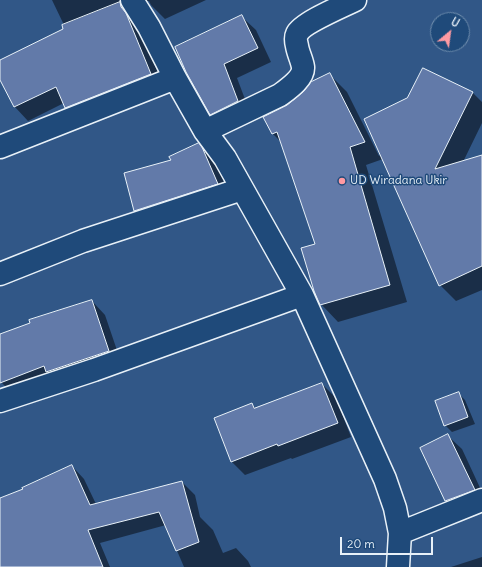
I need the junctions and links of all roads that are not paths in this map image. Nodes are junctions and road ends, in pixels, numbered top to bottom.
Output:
1 (132, 0) edge
2 (355, 0) edge
3 (175, 78) junction
4 (205, 131) junction
5 (0, 147) edge
6 (242, 189) junction
7 (0, 274) edge
8 (302, 295) junction
9 (0, 401) edge
10 (482, 500) edge
11 (400, 533) junction
12 (396, 566) edge

1 - 3 street
2 - 4 street
3 - 4 street
3 - 5 street
4 - 6 street
6 - 7 street
6 - 8 street
8 - 9 street
8 - 11 street
10 - 11 street
11 - 12 street

